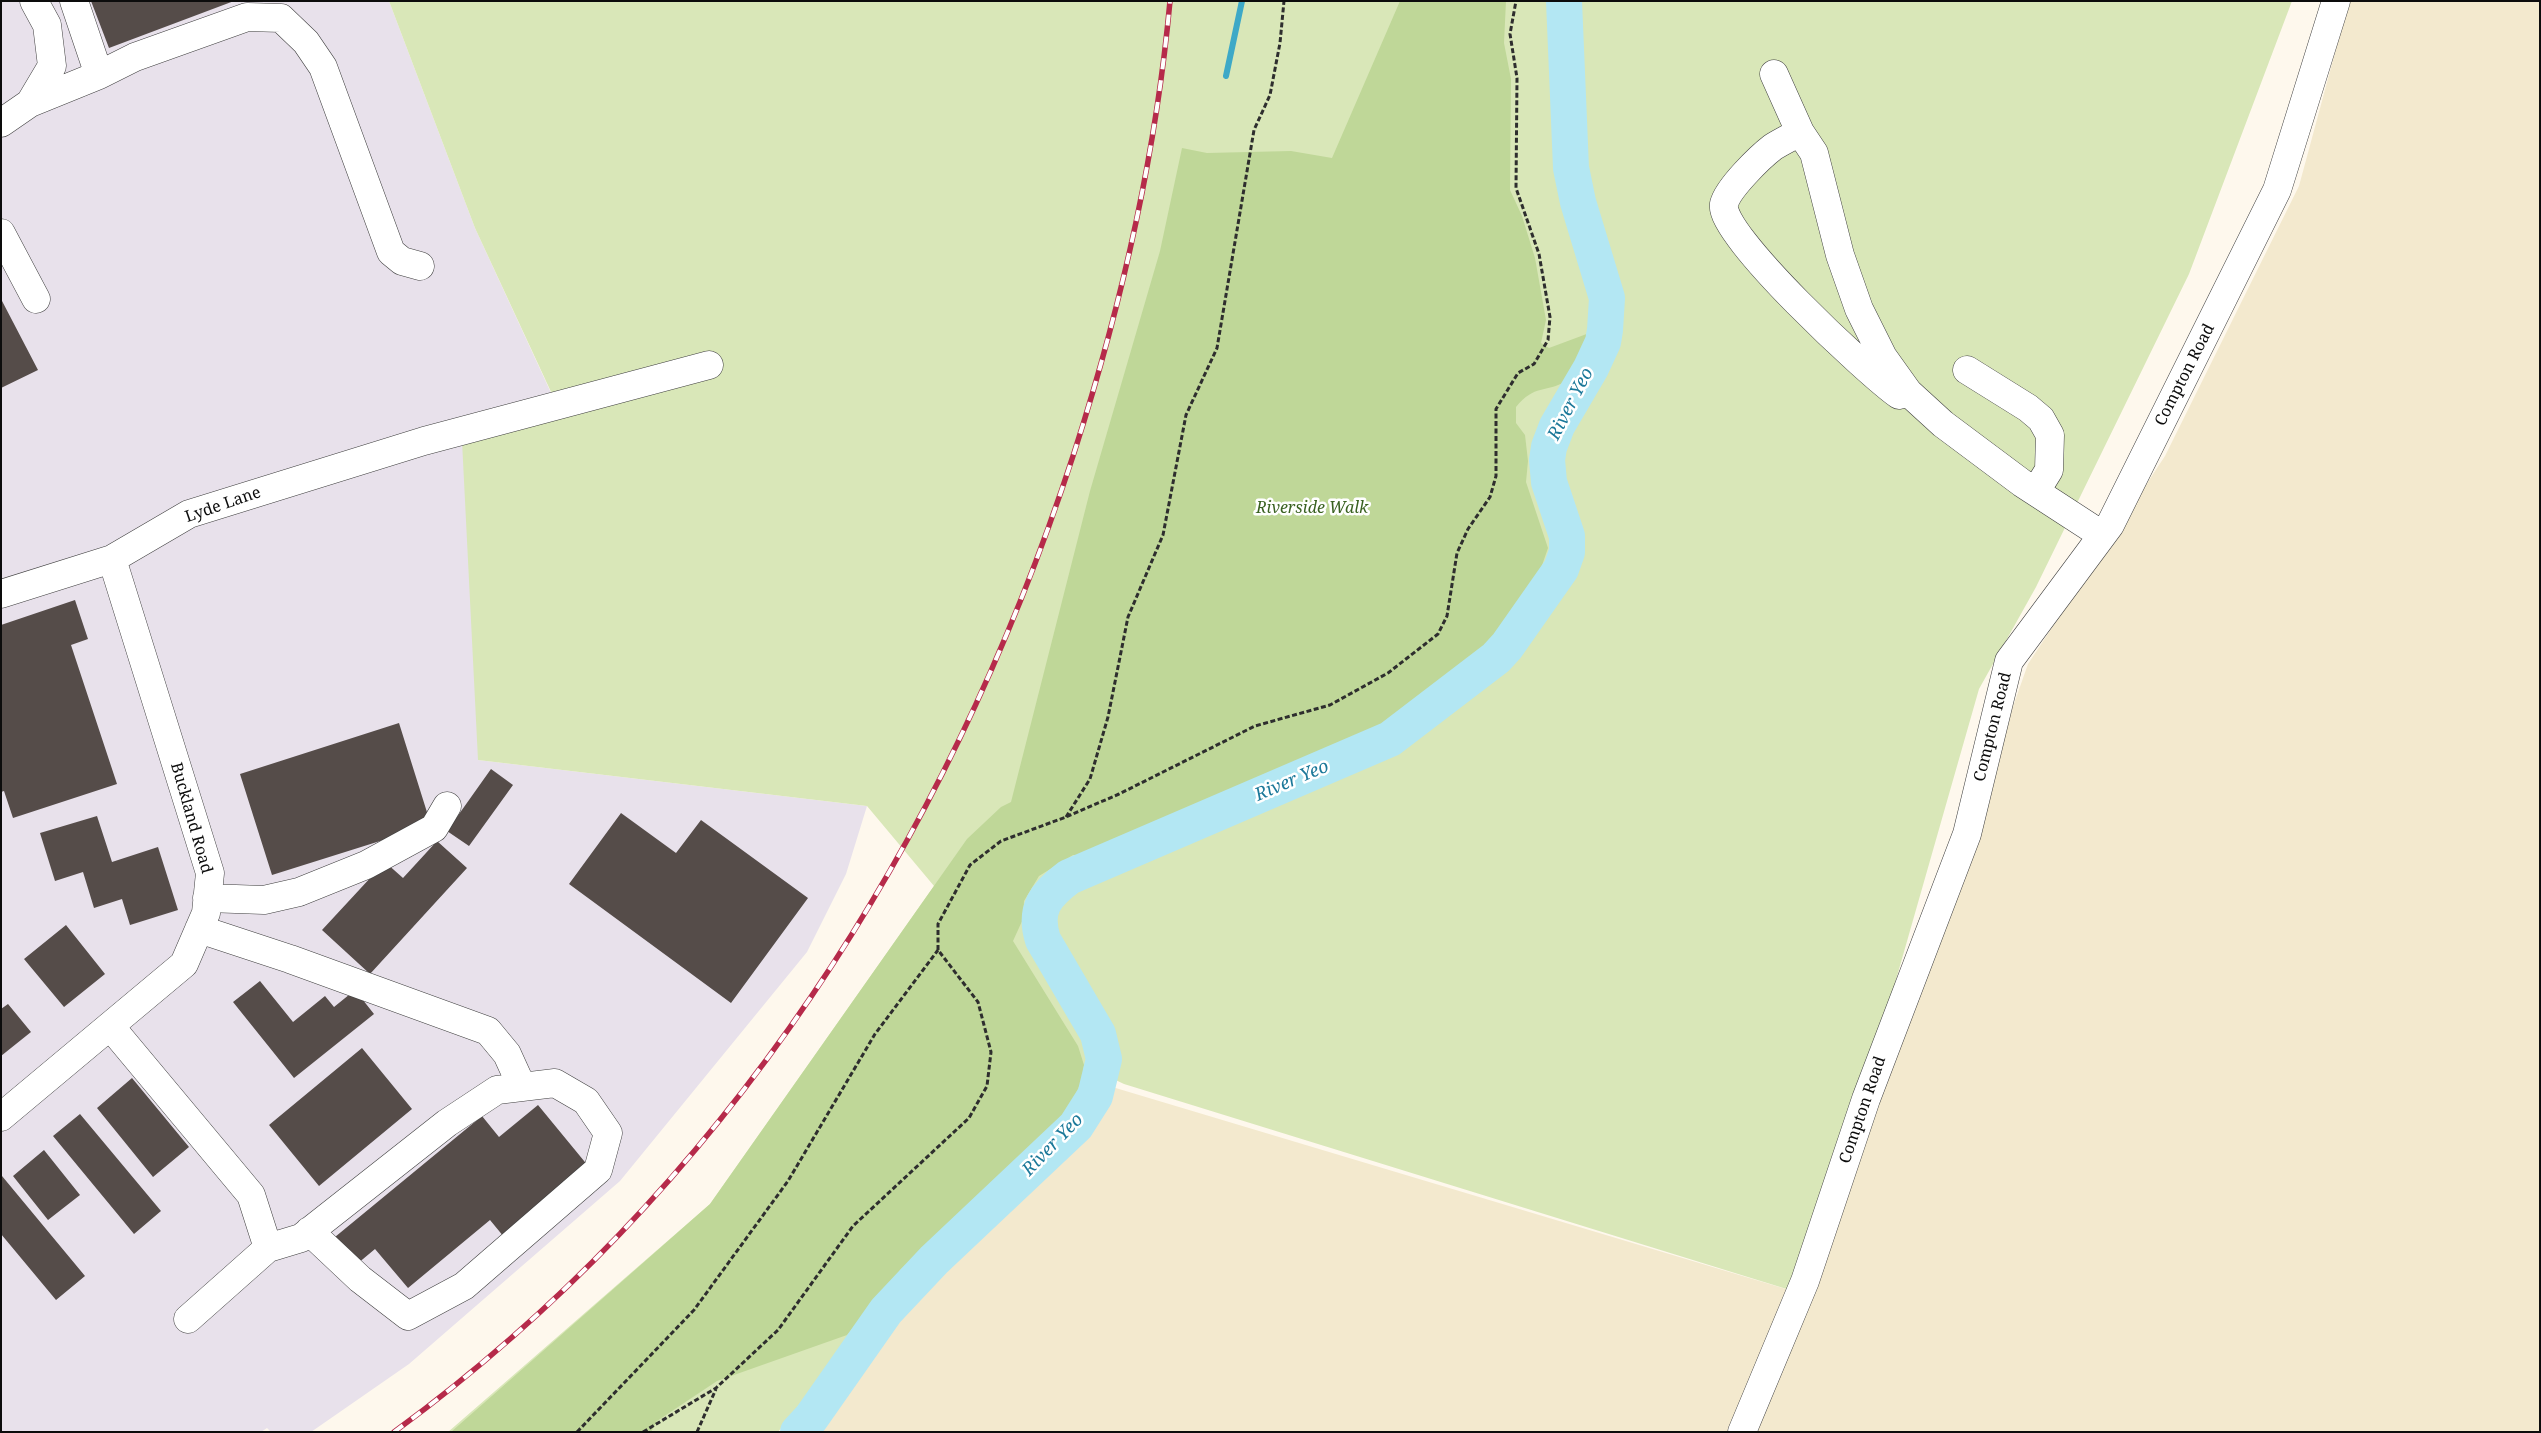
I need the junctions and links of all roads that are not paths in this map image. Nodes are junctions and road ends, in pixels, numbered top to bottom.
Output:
1 (34, 1) edge
2 (74, 1) edge
3 (2336, 1) edge
4 (278, 10) edge
5 (99, 74) junction
6 (1774, 74) dead end
7 (30, 102) junction
8 (1, 123) edge
9 (1800, 132) junction
10 (1, 233) edge
11 (420, 266) dead end
12 (36, 299) dead end
13 (709, 365) dead end
14 (1967, 370) dead end
15 (1922, 404) junction
16 (2036, 491) junction
17 (2102, 535) junction
18 (112, 559) junction
19 (1, 594) edge
20 (447, 806) dead end
21 (207, 898) junction
22 (199, 929) junction
23 (110, 1026) junction
24 (522, 1087) junction
25 (1, 1117) edge
26 (305, 1234) junction
27 (268, 1248) junction
28 (188, 1319) dead end
29 (1742, 1432) edge

1 - 7 street
2 - 5 street
3 - 17 street, Compton Road
4 - 5 street
4 - 11 street
5 - 7 street
6 - 9 street
7 - 8 street
9 - 15 street
9 - 15 street
10 - 12 street
13 - 18 street, Lyde Lane
14 - 16 street
15 - 16 street
16 - 17 street
17 - 29 street, Compton Road
18 - 19 street, Lyde Lane
18 - 21 street, Buckland Road
20 - 21 street
21 - 22 street, Buckland Road
22 - 23 street, Buckland Road
22 - 24 street
23 - 25 street, Buckland Road
23 - 27 street
24 - 26 street
24 - 26 street
26 - 27 street
27 - 28 street

